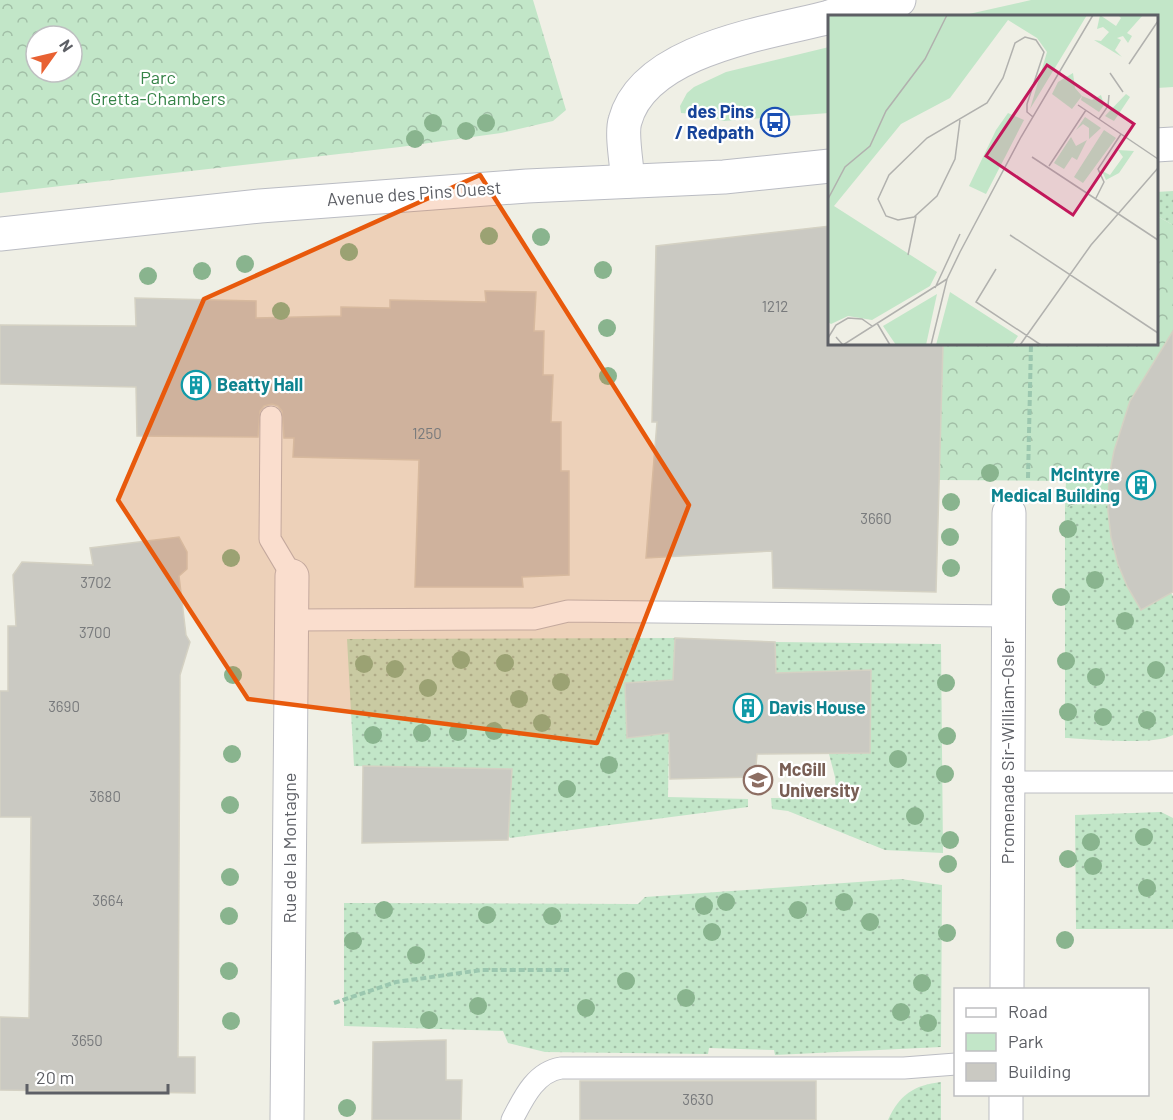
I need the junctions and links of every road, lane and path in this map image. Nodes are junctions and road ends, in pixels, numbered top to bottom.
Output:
1 (899, 0) edge
2 (839, 15) edge
3 (828, 18) edge
4 (1173, 144) edge
5 (1158, 145) edge
6 (828, 166) edge
7 (628, 181) junction
8 (0, 234) edge
9 (1031, 345) edge
10 (271, 417) dead end
11 (1028, 480) dead end
12 (1009, 513) dead end
13 (291, 576) joint
14 (1008, 616) junction
15 (291, 620) junction
16 (1008, 782) junction
17 (1173, 782) edge
18 (569, 970) dead end
19 (1007, 988) edge
20 (334, 1003) dead end
21 (954, 1064) edge
22 (1006, 1096) edge
23 (287, 1120) edge
24 (512, 1120) edge
25 (1006, 1120) edge

1 - 2 street
3 - 7 street
4 - 5 street
6 - 7 street, Avenue des Pins Ouest
7 - 8 street, Avenue des Pins Ouest
9 - 11 path
10 - 13 lane
12 - 14 street, Promenade Sir-William-Osler
13 - 15 street, Rue de la Montagne
14 - 15 lane
14 - 16 street, Promenade Sir-William-Osler
15 - 23 street, Rue de la Montagne
16 - 17 lane
16 - 19 street, Promenade Sir-William-Osler
18 - 20 path
21 - 24 lane
22 - 25 street

